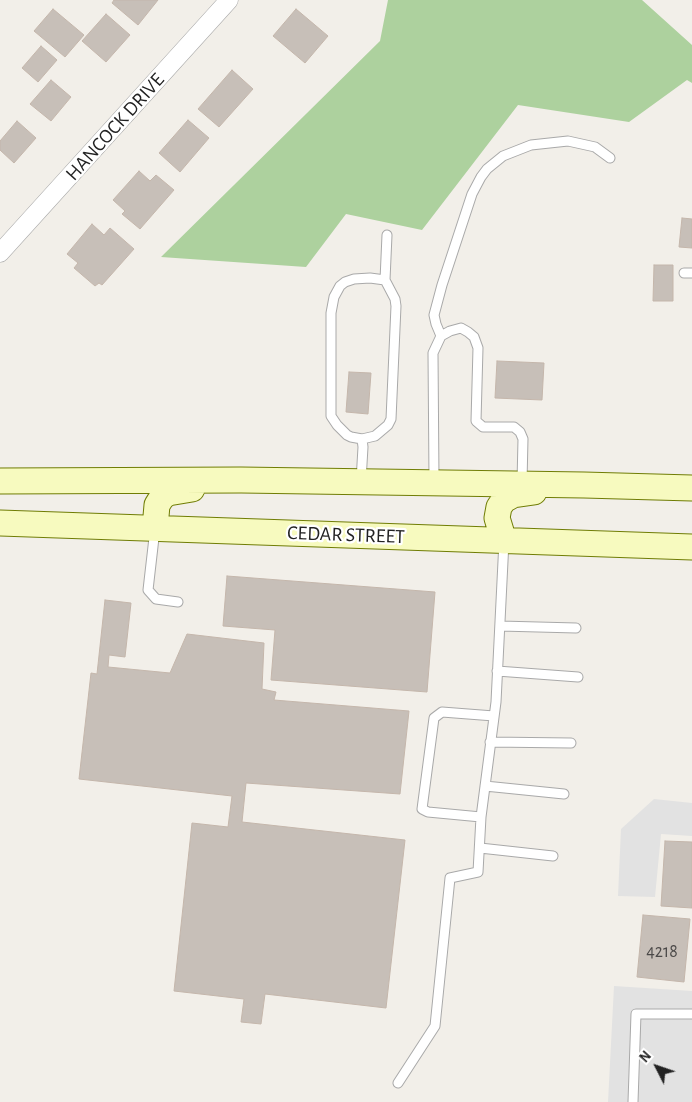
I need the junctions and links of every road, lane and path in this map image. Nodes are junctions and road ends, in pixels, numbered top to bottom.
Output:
1 (229, 0) edge
2 (610, 158) dead end
3 (387, 235) dead end
4 (0, 253) edge
5 (385, 280) junction
6 (441, 336) junction
7 (362, 439) junction
8 (241, 480) junction
9 (0, 481) edge
10 (361, 482) junction
11 (434, 483) junction
12 (522, 484) junction
13 (584, 485) junction
14 (692, 488) edge
15 (0, 523) edge
16 (155, 528) junction
17 (504, 541) junction
18 (692, 547) edge
19 (178, 602) dead end
20 (500, 626) junction
21 (576, 628) dead end
22 (498, 671) junction
23 (578, 678) dead end
24 (494, 716) junction
25 (490, 742) junction
26 (571, 743) dead end
27 (485, 786) junction
28 (564, 794) dead end
29 (481, 817) junction
30 (480, 848) junction
31 (553, 856) dead end
32 (692, 1014) edge
33 (398, 1083) dead end
34 (633, 1102) edge

1 - 4 street, HANCOCK DRIVE
2 - 6 lane
3 - 5 lane
5 - 7 lane
5 - 7 lane
6 - 11 lane
6 - 12 lane
7 - 10 lane
8 - 9 main road
8 - 10 main road
8 - 16 main road
10 - 11 main road
11 - 12 main road
12 - 13 main road
13 - 14 main road
13 - 17 main road
15 - 16 main road, CEDAR STREET
16 - 17 main road, CEDAR STREET
16 - 19 lane
17 - 18 main road, CEDAR STREET
17 - 20 lane
20 - 21 lane
20 - 22 lane
22 - 23 lane
22 - 24 lane
24 - 25 lane
24 - 29 lane
25 - 26 lane
25 - 27 lane
27 - 28 lane
27 - 29 lane
29 - 30 lane
30 - 31 lane
30 - 33 lane
32 - 34 lane

